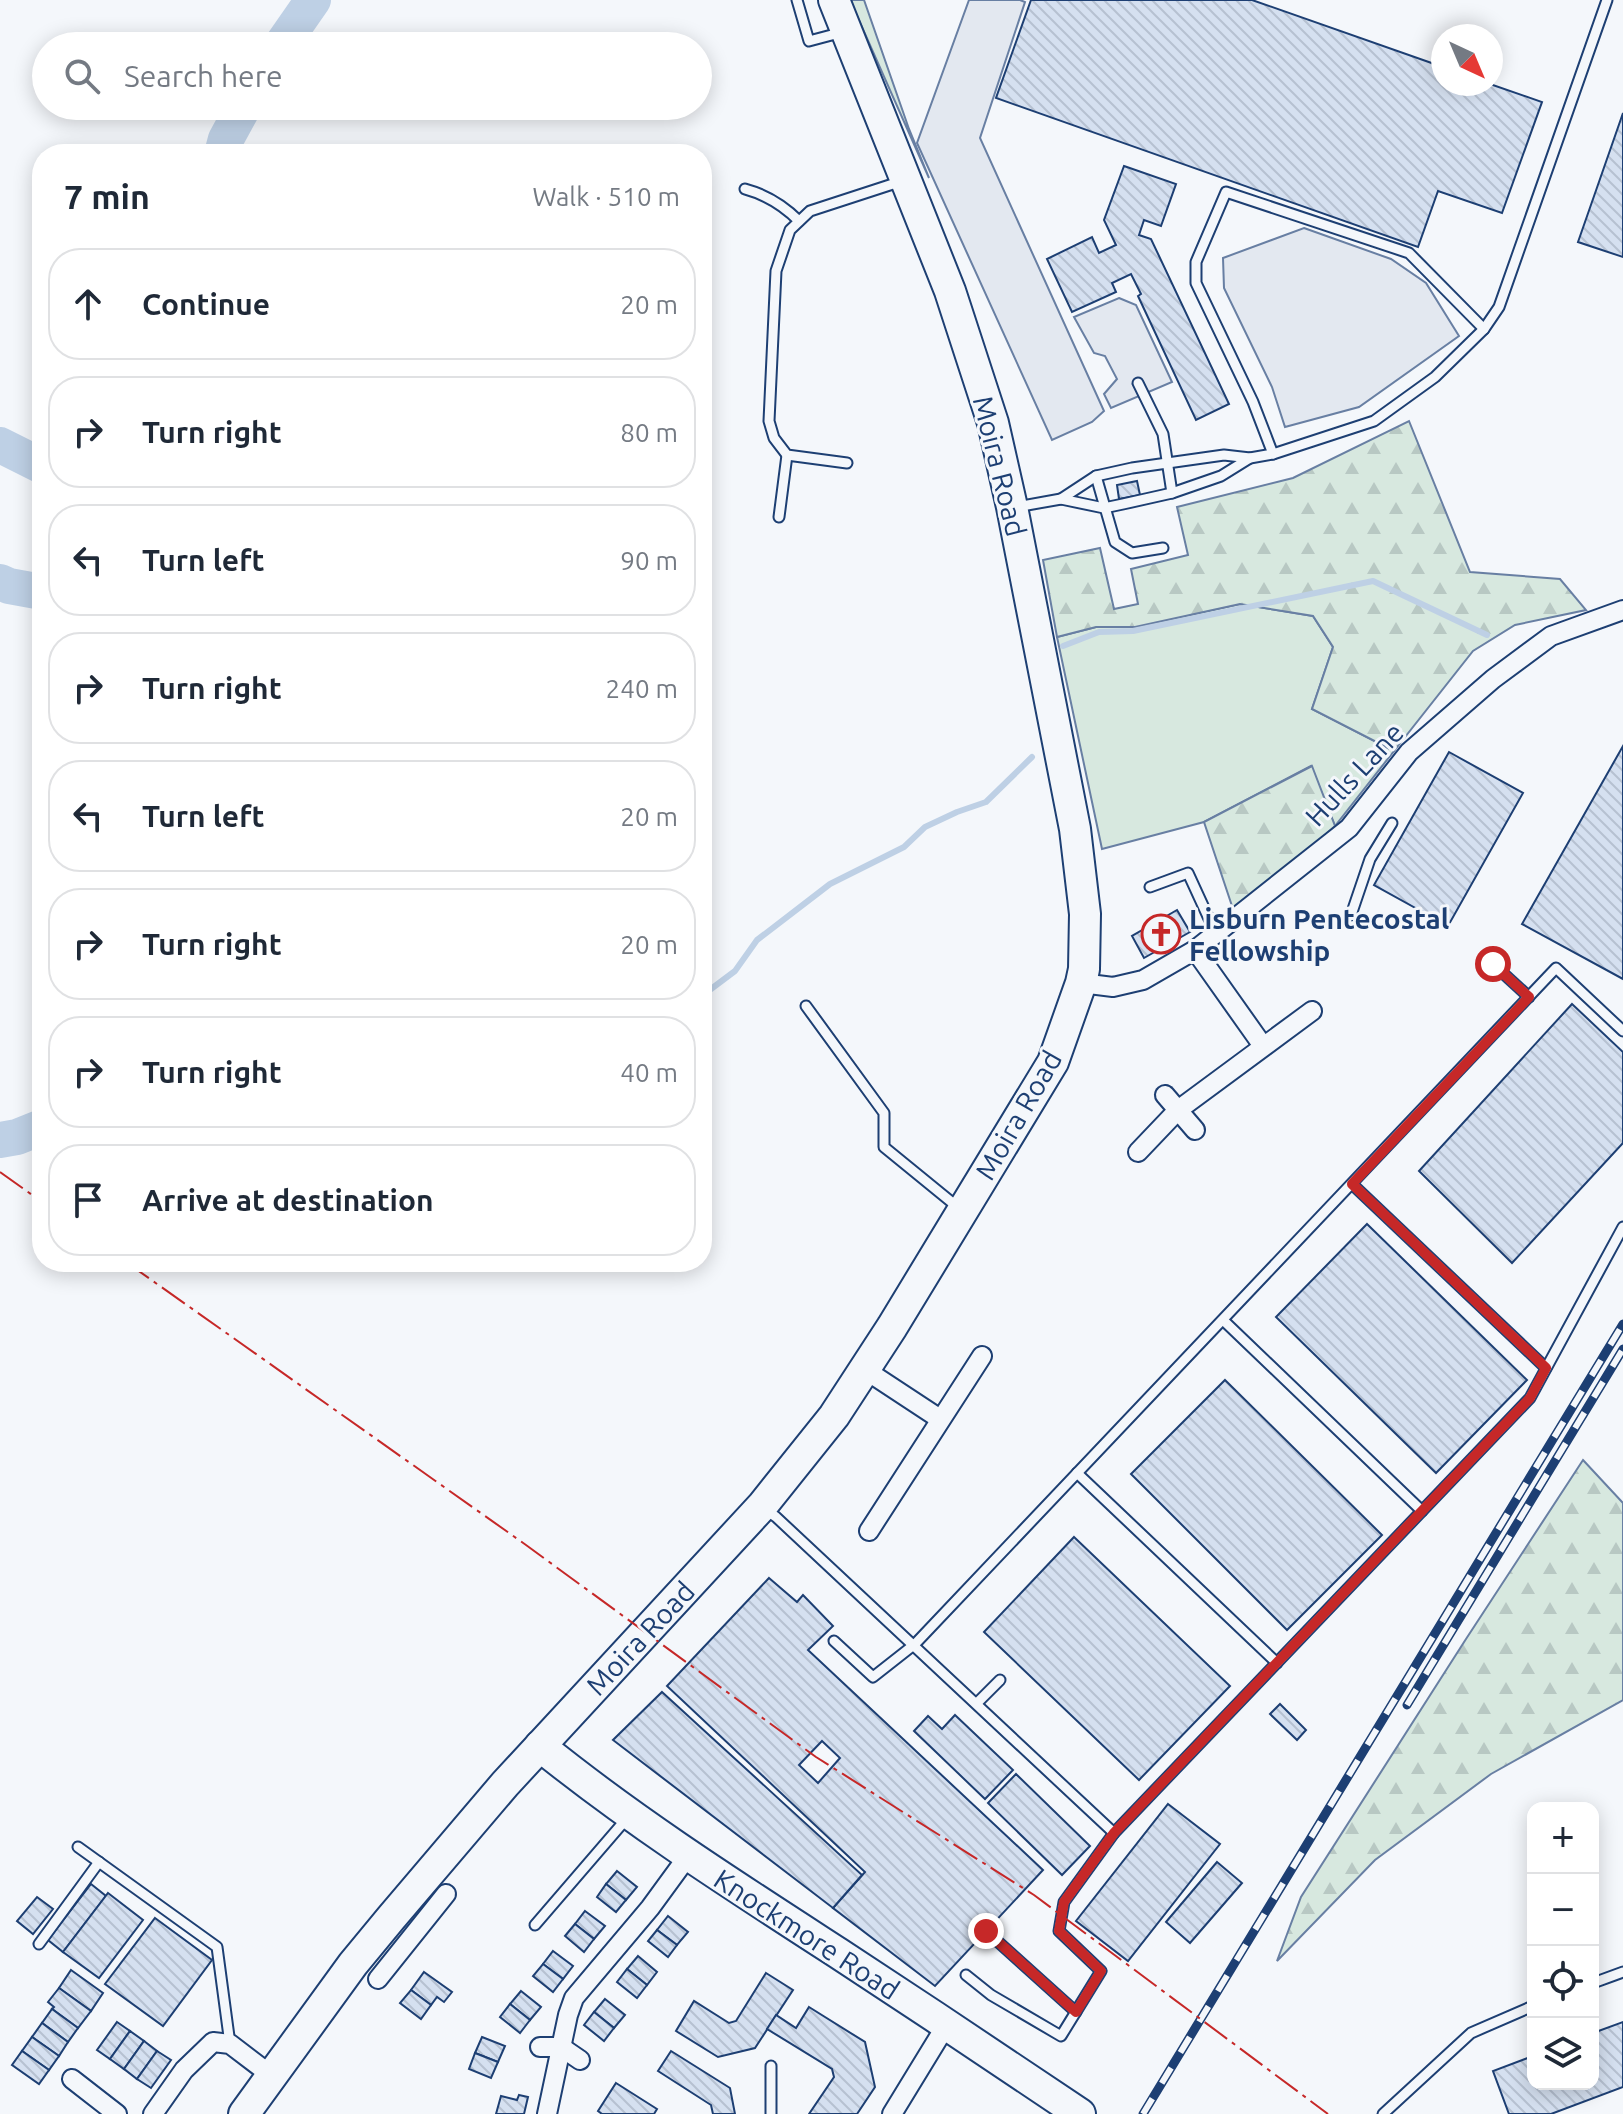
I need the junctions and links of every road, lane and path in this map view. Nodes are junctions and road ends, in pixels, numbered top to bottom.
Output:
1 (797, 0) edge
2 (834, 0) edge
3 (1607, 0) edge
4 (846, 32) junction
5 (907, 179) junction
6 (745, 189) dead end
7 (799, 221) junction
8 (1484, 329) junction
9 (1138, 383) dead end
10 (1273, 454) junction
11 (787, 455) junction
12 (1250, 458) junction
13 (1167, 462) junction
14 (847, 463) dead end
15 (1096, 476) junction
16 (1172, 493) junction
17 (1061, 499) junction
18 (1012, 507) junction
19 (1104, 508) junction
20 (779, 517) dead end
21 (1163, 548) dead end
22 (1623, 610) edge
23 (1392, 823) dead end
24 (1150, 887) dead end
25 (1351, 915) dead end
26 (1216, 934) junction
27 (1195, 950) junction
28 (1493, 964) dead end
29 (1081, 983) junction
30 (1529, 997) junction
31 (806, 1006) dead end
32 (1312, 1011) dead end
33 (1623, 1031) edge
34 (1263, 1046) junction
35 (1172, 1102) junction
36 (1195, 1130) dead end
37 (1138, 1152) dead end
38 (1352, 1184) junction
39 (963, 1211) junction
40 (1623, 1227) edge
41 (1223, 1320) junction
42 (982, 1356) dead end
43 (1546, 1368) junction
44 (864, 1369) junction
45 (940, 1419) junction
46 (1077, 1473) junction
47 (762, 1506) junction
48 (1422, 1511) junction
49 (869, 1531) dead end
50 (834, 1641) dead end
51 (915, 1644) junction
52 (1277, 1663) junction
53 (1000, 1680) dead end
54 (977, 1703) junction
55 (540, 1746) junction
56 (630, 1815) junction
57 (1114, 1833) junction
58 (78, 1847) dead end
59 (688, 1856) junction
60 (99, 1862) junction
61 (446, 1894) dead end
62 (535, 1925) dead end
63 (401, 1927) junction
64 (986, 1931) dead end
65 (39, 1944) dead end
66 (1623, 1972) edge
67 (966, 1975) dead end
68 (378, 1979) dead end
69 (1599, 1981) edge
70 (1527, 2009) edge
71 (1076, 2012) junction
72 (947, 2024) junction
73 (230, 2044) junction
74 (540, 2047) dead end
75 (561, 2047) junction
76 (580, 2060) dead end
77 (771, 2066) dead end
78 (272, 2076) junction
79 (72, 2079) dead end
80 (117, 2114) edge
81 (153, 2114) edge
82 (244, 2114) edge
83 (547, 2114) edge
84 (771, 2114) edge
85 (892, 2114) edge
86 (1080, 2114) edge
87 (1383, 2114) edge

1 - 4 lane
2 - 4 main road, Moira Road
3 - 8 lane
4 - 5 main road, Moira Road
5 - 7 lane
5 - 18 main road, Moira Road
6 - 7 lane
7 - 11 lane
8 - 10 lane
8 - 10 lane
9 - 13 lane
10 - 12 lane
11 - 14 lane
11 - 20 lane
12 - 13 lane
12 - 16 lane
13 - 15 lane
13 - 16 lane
15 - 17 lane
15 - 19 lane
16 - 19 lane
17 - 18 lane
17 - 19 lane
18 - 29 main road, Moira Road
19 - 21 lane
22 - 26 street, Hulls Lane
23 - 25 lane
24 - 26 lane
26 - 27 street, Hulls Lane
27 - 29 street, Hulls Lane
27 - 34 street
28 - 30 lane
29 - 39 main road, Moira Road
30 - 33 lane
30 - 38 lane
31 - 39 lane
32 - 34 street
34 - 35 street
35 - 36 street
35 - 37 street
38 - 41 lane
38 - 43 lane
39 - 44 main road, Moira Road
40 - 43 lane
41 - 46 lane
41 - 48 lane
42 - 45 street
43 - 48 lane
44 - 45 street
44 - 47 main road, Moira Road
45 - 49 street
46 - 51 lane
46 - 52 lane
47 - 51 lane
47 - 55 main road, Moira Road
48 - 52 lane
50 - 51 lane
51 - 54 lane
52 - 57 lane
53 - 54 lane
54 - 57 lane
55 - 56 main road, Knockmore Road
55 - 63 main road, Moira Road
56 - 59 main road, Knockmore Road
56 - 62 lane
57 - 71 lane
58 - 60 lane
59 - 72 main road, Knockmore Road
59 - 75 street
60 - 65 lane
60 - 73 lane
61 - 63 street, Moira Road
63 - 68 street, Moira Road
63 - 78 main road, Moira Road
64 - 71 lane
66 - 69 lane
67 - 71 lane
70 - 87 lane
72 - 85 street
72 - 86 main road, Knockmore Road
73 - 78 street
73 - 81 street
74 - 75 street
75 - 76 street
75 - 83 street
77 - 84 lane
78 - 82 main road, Moira Road
79 - 80 street

